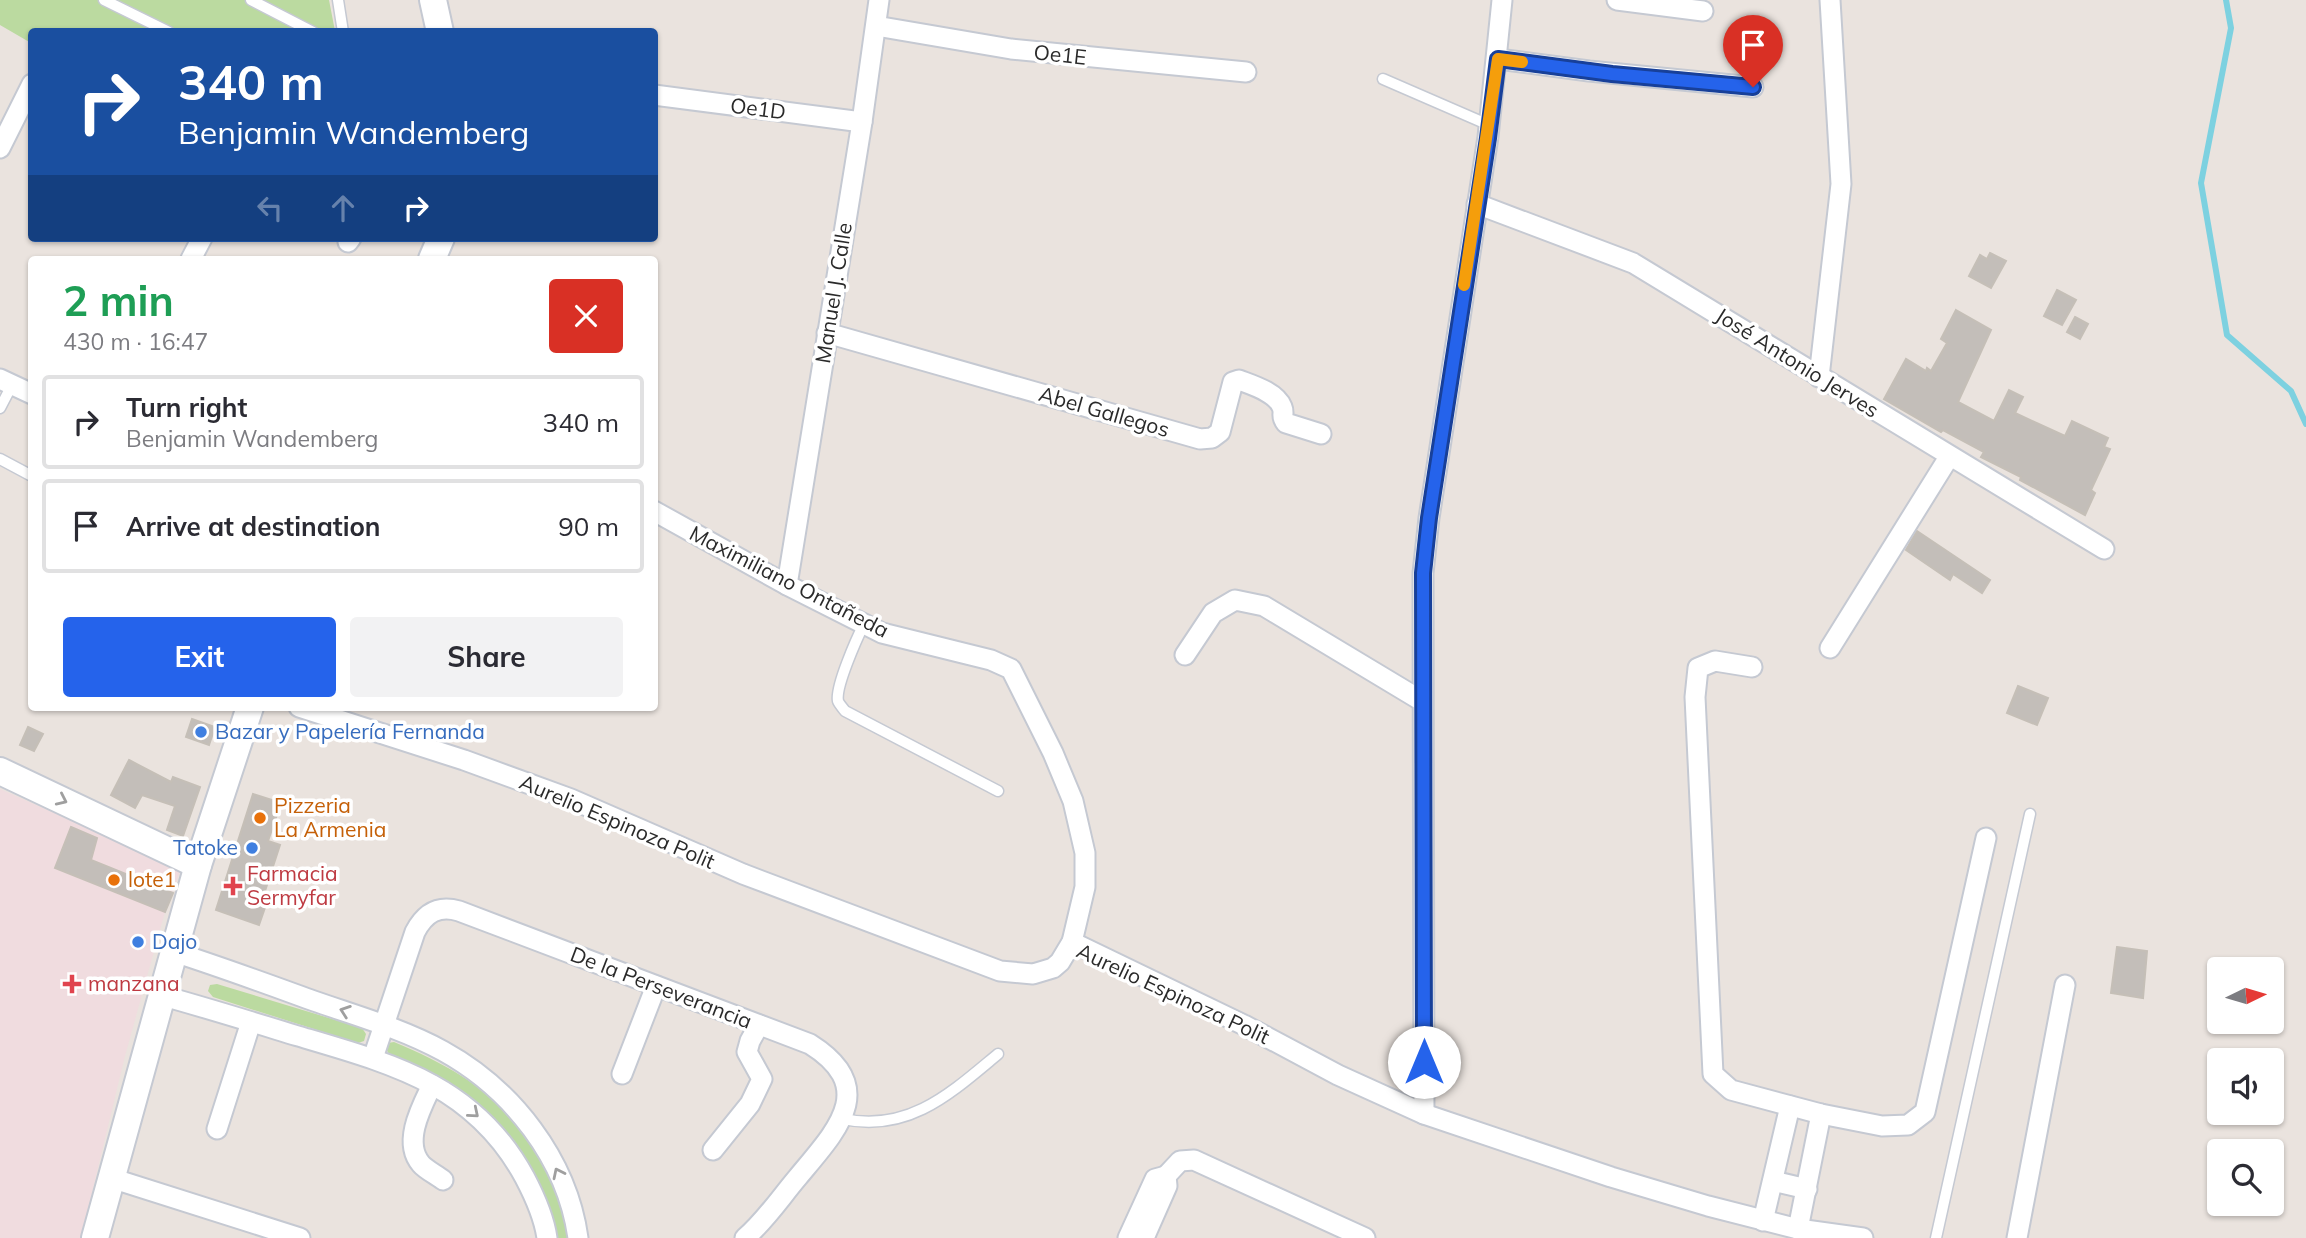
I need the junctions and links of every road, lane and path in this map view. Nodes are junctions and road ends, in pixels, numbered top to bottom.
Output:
1 (104, 0) edge
2 (251, 0) edge
3 (338, 0) edge
4 (433, 0) edge
5 (879, 0) edge
6 (1502, 0) edge
7 (1617, 0) edge
8 (1830, 0) edge
9 (1703, 11) dead end
10 (876, 26) junction
11 (161, 28) edge
12 (305, 28) edge
13 (342, 28) edge
14 (439, 28) edge
15 (1498, 59) junction
16 (1246, 72) dead end
17 (1383, 79) dead end
18 (1753, 87) dead end
19 (28, 93) edge
20 (658, 96) edge
21 (862, 122) junction
22 (1490, 125) junction
23 (0, 148) edge
24 (1477, 204) junction
25 (828, 333) junction
26 (1819, 377) junction
27 (6, 382) edge
28 (28, 392) edge
29 (0, 408) edge
30 (1321, 434) dead end
31 (1949, 457) junction
32 (0, 459) edge
33 (28, 474) edge
34 (658, 513) edge
35 (2104, 549) dead end
36 (787, 585) junction
37 (863, 624) junction
38 (1830, 648) dead end
39 (1185, 655) dead end
40 (1752, 667) dead end
41 (1422, 701) junction
42 (249, 711) edge
43 (311, 711) edge
44 (0, 771) edge
45 (998, 791) dead end
46 (2030, 814) dead end
47 (1986, 838) dead end
48 (198, 865) junction
49 (1072, 942) junction
50 (174, 952) junction
51 (2065, 985) dead end
52 (656, 986) junction
53 (160, 995) junction
54 (251, 1022) junction
55 (383, 1024) junction
56 (759, 1025) junction
57 (998, 1054) dead end
58 (373, 1058) junction
59 (622, 1074) dead end
60 (432, 1085) junction
61 (1790, 1106) junction
62 (1424, 1114) junction
63 (1821, 1114) junction
64 (842, 1119) junction
65 (216, 1129) dead end
66 (713, 1150) dead end
67 (1166, 1176) junction
68 (111, 1178) junction
69 (443, 1181) dead end
70 (1773, 1181) junction
71 (1807, 1189) junction
72 (1763, 1221) junction
73 (1798, 1229) junction
74 (95, 1238) edge
75 (300, 1238) edge
76 (547, 1238) edge
77 (578, 1238) edge
78 (744, 1238) edge
79 (1128, 1238) edge
80 (1144, 1238) edge
81 (1365, 1238) edge
82 (1863, 1238) edge
83 (1936, 1238) edge
84 (2017, 1238) edge

1 - 11 lane
2 - 12 lane
3 - 13 lane
4 - 14 main road
5 - 10 street, Manuel J. Calle
6 - 15 street
7 - 9 street
8 - 26 street
10 - 16 street, Oe1E
10 - 21 street, Manuel J. Calle
15 - 18 street
15 - 22 street
17 - 22 lane
19 - 23 street
20 - 21 street, Oe1D
21 - 25 street, Manuel J. Calle
22 - 24 street
24 - 26 street, José Antonio Jerves
24 - 41 street
25 - 30 street, Abel Gallegos
25 - 36 street, Manuel J. Calle
26 - 31 street, José Antonio Jerves
27 - 28 street
27 - 29 lane
31 - 35 street, José Antonio Jerves
31 - 38 street
32 - 33 lane
34 - 36 street, Maximiliano Ontañeda
36 - 37 street, Maximiliano Ontañeda
37 - 45 lane
37 - 49 street, Maximiliano Ontañeda
39 - 41 street
40 - 61 street
41 - 62 street
42 - 48 main road
43 - 49 street, Aurelio Espinoza Polit
44 -> 48 main road
46 - 83 lane
47 - 63 street
48 - 50 main road
49 - 62 street, Aurelio Espinoza Polit
50 - 53 main road
55 -> 50 street
51 - 84 street
52 - 55 street, De la Perseverancia
52 - 56 street, De la Perseverancia
52 - 59 street
53 - 54 street
53 - 68 main road
54 - 58 street
54 - 65 street
55 - 58 street, De la Perseverancia
77 -> 55 street
56 - 64 street, De la Perseverancia
56 - 66 street
57 - 64 lane
58 - 60 street
60 - 69 street
60 -> 76 street
61 - 63 street
61 - 70 street
62 - 72 street, Aurelio Espinoza Polit
63 - 71 street
64 - 78 street, De la Perseverancia
67 - 79 street
67 - 80 street
67 - 81 street
68 - 74 main road
68 - 75 street
70 - 71 street
70 - 72 street
71 - 73 street
72 - 73 street, Aurelio Espinoza Polit
73 - 82 street, Aurelio Espinoza Polit

